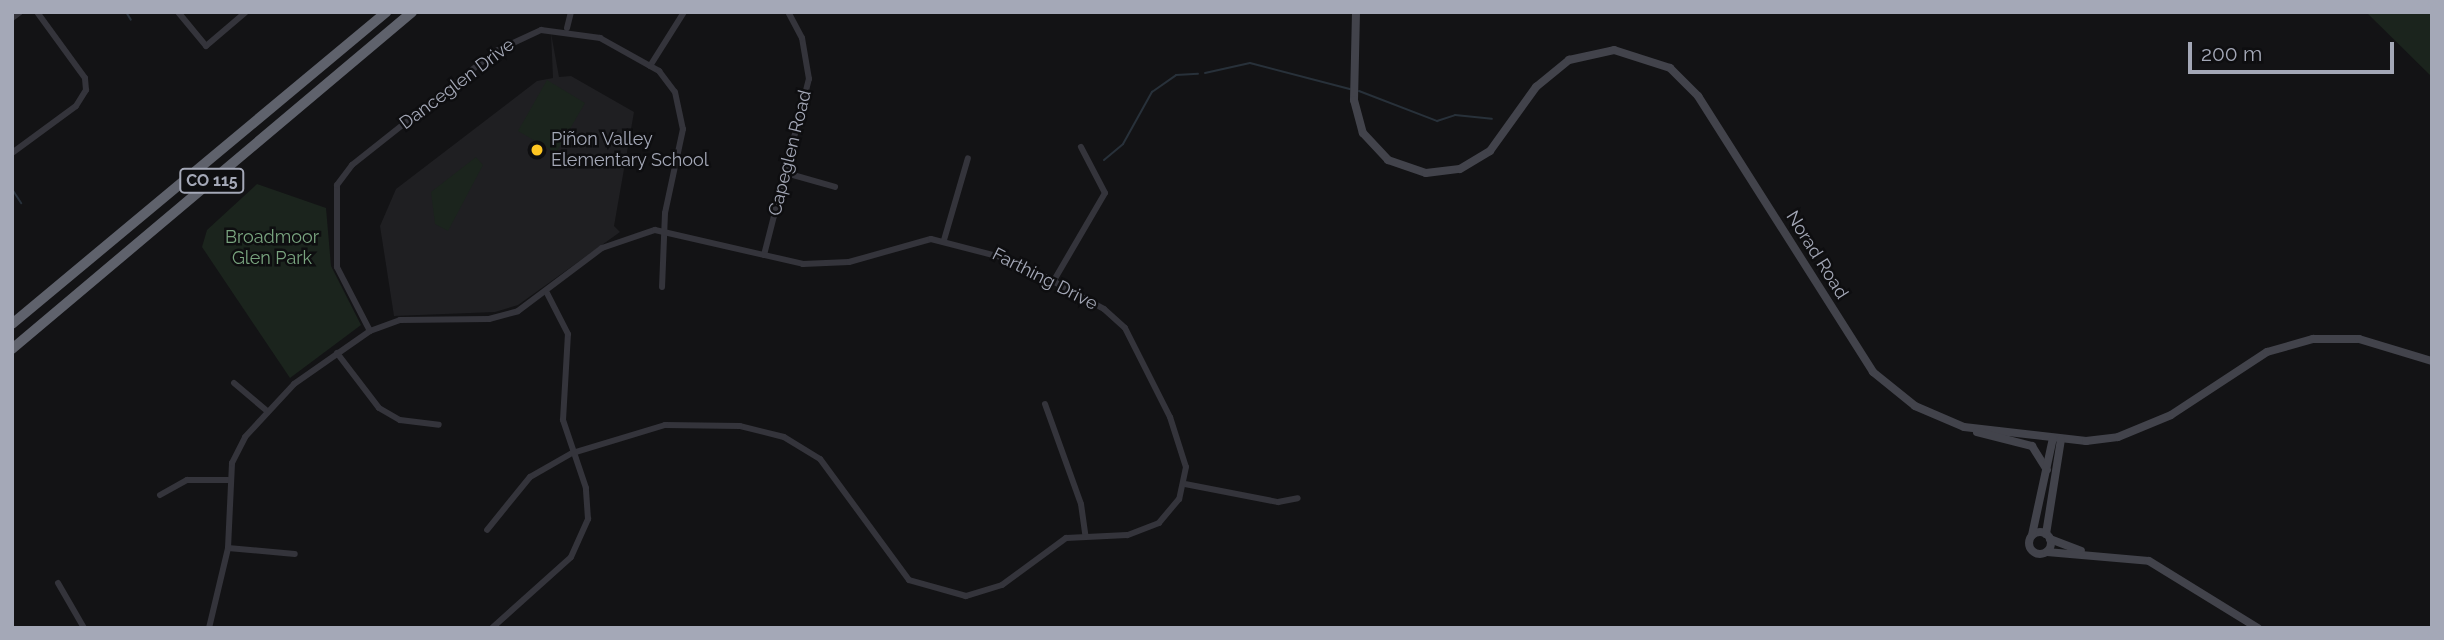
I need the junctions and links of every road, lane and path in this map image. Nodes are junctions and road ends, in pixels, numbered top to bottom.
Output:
1 (20, 12) edge
2 (37, 12) edge
3 (178, 12) edge
4 (246, 12) edge
5 (386, 12) edge
6 (412, 12) edge
7 (571, 12) edge
8 (684, 12) edge
9 (788, 12) edge
10 (1356, 12) edge
11 (12, 18) edge
12 (567, 29) junction
13 (650, 66) junction
14 (1081, 147) dead end
15 (12, 153) edge
16 (968, 158) dead end
17 (786, 173) junction
18 (835, 187) dead end
19 (663, 230) junction
20 (944, 240) junction
21 (764, 255) junction
22 (1053, 282) junction
23 (662, 287) dead end
24 (547, 293) junction
25 (12, 322) edge
26 (370, 331) junction
27 (12, 350) edge
28 (337, 353) junction
29 (2432, 361) edge
30 (234, 383) dead end
31 (1045, 404) dead end
32 (267, 411) junction
33 (439, 425) dead end
34 (1964, 426) junction
35 (2057, 438) junction
36 (572, 453) junction
37 (2047, 470) junction
38 (228, 480) junction
39 (1185, 484) junction
40 (160, 495) dead end
41 (1298, 498) dead end
42 (487, 530) dead end
43 (1085, 534) junction
44 (2032, 535) junction
45 (2048, 537) junction
46 (228, 548) junction
47 (2081, 551) junction
48 (2047, 552) junction
49 (295, 554) dead end
50 (58, 583) dead end
51 (84, 628) edge
52 (209, 628) edge
53 (492, 628) edge
54 (2258, 628) edge

1 - 11 street
2 - 15 street
3 - 4 street
5 - 25 highway, CO 115
6 - 27 highway, CO 115
7 - 12 street
8 - 13 street
9 - 17 street, Capeglen Road
10 - 34 street, Norad Road
12 - 13 street, Danceglen Drive
12 - 26 street, Danceglen Drive
13 - 19 street, Danceglen Drive
14 - 22 street
16 - 20 street
17 - 18 street
17 - 21 street, Capeglen Road
19 - 21 street, Farthing Drive
19 - 23 street, Danceglen Drive
19 - 24 street, Farthing Drive
20 - 21 street, Farthing Drive
20 - 22 street, Farthing Drive
22 - 39 street, Farthing Drive
24 - 26 street, Farthing Drive
24 - 36 street
26 - 28 street, Farthing Drive
28 - 32 street, Farthing Drive
28 - 33 street
29 - 35 street, Norad Road
30 - 32 street
31 - 43 street
32 - 38 street, Farthing Drive
34 - 35 street, Norad Road
34 - 37 street
35 - 37 street
35 - 45 street
36 - 42 street
36 - 43 street
36 - 53 street
37 - 44 street
38 - 40 street
38 - 46 street, Farthing Drive
39 - 41 street
39 - 43 street
44 - 45 street
44 - 48 street
45 - 47 street
45 - 48 street
46 - 49 street
46 - 52 street, Farthing Drive
47 - 48 street
47 - 54 street
50 - 51 street

